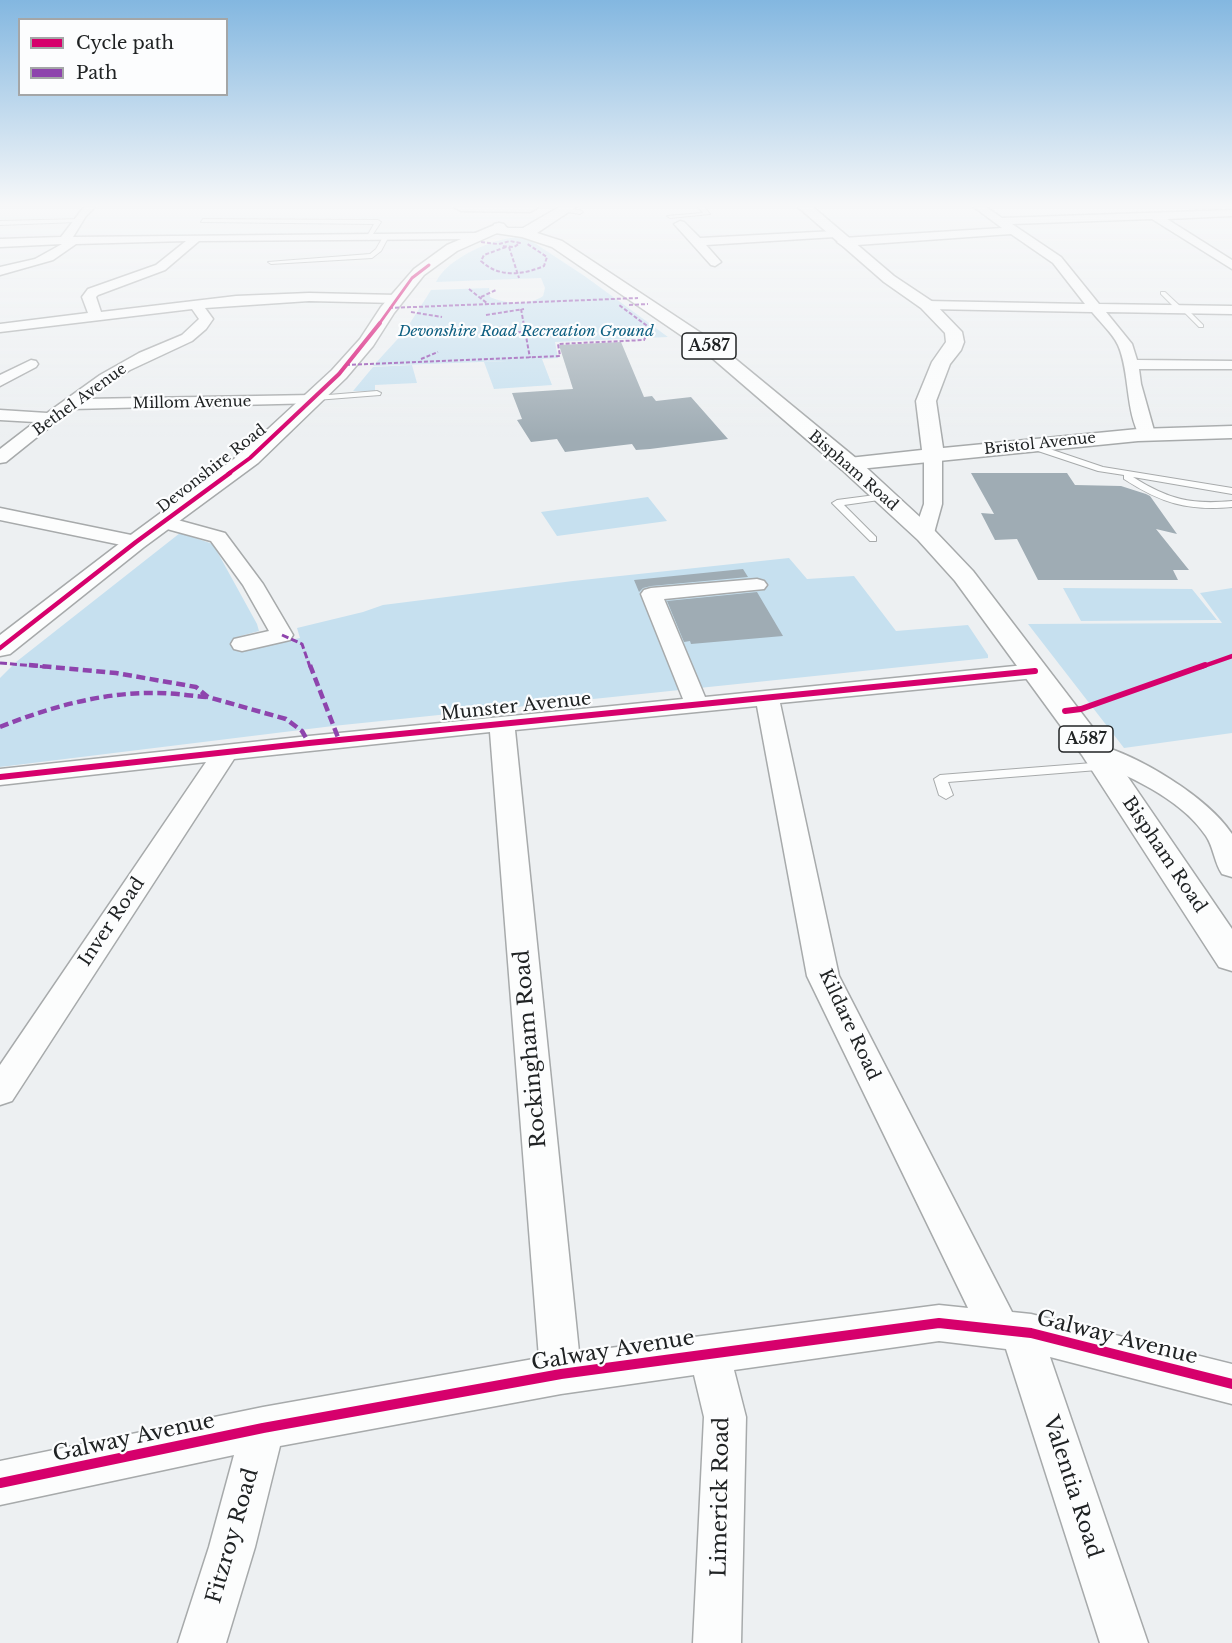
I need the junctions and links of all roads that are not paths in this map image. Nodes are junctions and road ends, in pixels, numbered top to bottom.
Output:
1 (117, 284) edge
2 (408, 284) edge
3 (616, 284) edge
4 (896, 284) edge
5 (1077, 284) edge
6 (1163, 293) dead end
7 (397, 298) junction
8 (195, 304) junction
9 (927, 305) junction
10 (1097, 308) junction
11 (1181, 309) junction
12 (1232, 310) edge
13 (96, 316) junction
14 (1201, 326) dead end
15 (0, 328) edge
16 (31, 364) dead end
17 (1131, 364) junction
18 (1232, 365) edge
19 (0, 381) edge
20 (376, 393) dead end
21 (314, 399) junction
22 (70, 404) junction
23 (0, 415) edge
24 (52, 418) junction
25 (1232, 432) edge
26 (1147, 434) junction
27 (1029, 445) junction
28 (933, 455) junction
29 (0, 458) edge
30 (849, 464) junction
31 (1120, 472) junction
32 (1232, 491) edge
33 (883, 497) junction
34 (1232, 504) edge
35 (0, 514) edge
36 (163, 522) junction
37 (924, 533) junction
38 (873, 539) dead end
39 (136, 542) junction
40 (757, 585) dead end
41 (242, 644) dead end
42 (0, 648) edge
43 (1035, 671) junction
44 (767, 698) junction
45 (697, 705) junction
46 (502, 723) junction
47 (225, 753) junction
48 (1100, 759) junction
49 (0, 777) edge
50 (946, 795) dead end
51 (1232, 868) edge
52 (1232, 958) edge
53 (0, 1092) edge
54 (1010, 1330) junction
55 (709, 1353) junction
56 (561, 1374) junction
57 (1232, 1384) edge
58 (262, 1428) junction
59 (0, 1483) edge
60 (202, 1643) edge
61 (717, 1643) edge
62 (1124, 1643) edge

1 - 13 street
2 - 7 main road, Devonshire Road
3 - 30 main road, Bispham Road / A587
4 - 9 main road
5 - 10 street
6 - 11 lane
7 - 8 street
7 - 21 main road, Devonshire Road
8 - 13 street
8 - 22 street, Bethel Avenue
9 - 10 street
9 - 28 main road
10 - 11 street
10 - 17 street
11 - 12 street
11 - 14 lane
13 - 15 street
16 - 19 street
17 - 18 street
17 - 26 street
20 - 21 lane
21 - 22 street, Millom Avenue
21 - 36 main road, Devonshire Road
22 - 24 street, Bethel Avenue
23 - 24 street
24 - 29 street, Bethel Avenue
25 - 26 main road, Bristol Avenue
26 - 27 main road, Bristol Avenue
27 - 28 main road, Bristol Avenue
27 - 31 lane
28 - 30 main road, Bristol Avenue
28 - 37 street
30 - 33 main road, Bispham Road / A587
31 - 32 lane
31 - 34 lane
33 - 37 main road, Bispham Road / A587
33 - 38 lane
35 - 39 street
36 - 39 main road, Devonshire Road
36 - 41 street, Devonshire Road
37 - 43 main road, Bispham Road / A587
39 - 42 main road, Devonshire Road
40 - 45 street
43 - 44 street, Munster Avenue
43 - 48 main road, Bispham Road / A587
44 - 45 street, Munster Avenue
44 - 54 street, Kildare Road
45 - 46 street, Munster Avenue
46 - 47 street, Munster Avenue
46 - 56 street, Rockingham Road
47 - 49 street, Munster Avenue
47 - 53 street, Inver Road
48 - 50 lane
48 - 51 street, Bispham Road
48 - 52 main road, Bispham Road / A587
54 - 55 street, Galway Avenue
54 - 57 street, Galway Avenue
54 - 62 street, Valentia Road
55 - 56 street, Galway Avenue
55 - 61 street, Limerick Road
56 - 58 street, Galway Avenue
58 - 59 street, Galway Avenue
58 - 60 street, Fitzroy Road

